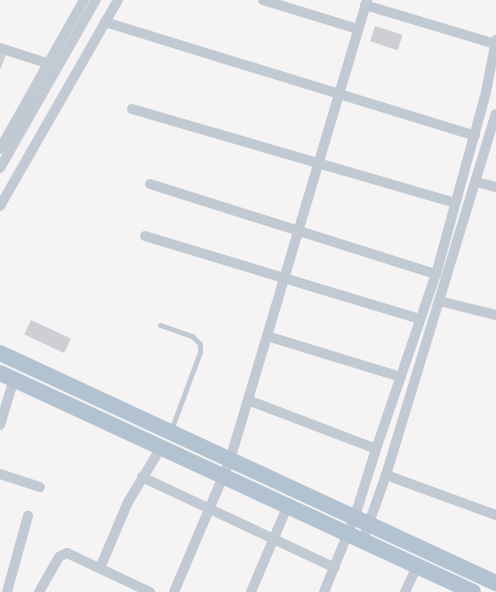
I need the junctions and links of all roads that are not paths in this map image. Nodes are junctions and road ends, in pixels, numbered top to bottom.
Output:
1 (84, 0) edge
2 (96, 0) edge
3 (118, 0) edge
4 (263, 0) edge
5 (366, 2) edge
6 (105, 22) junction
7 (358, 29) junction
8 (495, 42) edge
9 (0, 48) edge
10 (47, 63) junction
11 (338, 94) junction
12 (132, 108) dead end
13 (496, 114) edge
14 (474, 136) junction
15 (0, 148) edge
16 (318, 163) junction
17 (0, 168) edge
18 (476, 182) junction
19 (150, 184) dead end
20 (496, 187) edge
21 (455, 203) junction
22 (0, 206) edge
23 (298, 230) junction
24 (144, 236) dead end
25 (436, 274) junction
26 (284, 278) junction
27 (439, 301) junction
28 (496, 315) edge
29 (420, 319) junction
30 (160, 325) dead end
31 (267, 336) junction
32 (0, 353) edge
33 (7, 376) edge
34 (401, 377) junction
35 (248, 400) junction
36 (0, 425) edge
37 (166, 439) junction
38 (376, 449) junction
39 (227, 468) junction
40 (0, 474) edge
41 (386, 475) junction
42 (142, 477) junction
43 (40, 487) dead end
44 (288, 505) junction
45 (210, 509) junction
46 (496, 515) edge
47 (28, 516) dead end
48 (363, 520) junction
49 (356, 537) junction
50 (274, 539) junction
51 (417, 566) junction
52 (100, 568) junction
53 (335, 568) junction
54 (496, 583) edge
55 (7, 592) edge
56 (39, 592) edge
57 (150, 592) edge
58 (174, 592) edge
59 (251, 592) edge
60 (324, 592) edge
61 (405, 592) edge
62 (473, 592) edge

1 - 10 street
2 - 17 street
3 - 6 street
4 - 7 street
5 - 7 street
5 - 8 street
6 - 11 street
6 - 22 street
7 - 11 street
8 - 14 street
9 - 10 street
10 - 15 street
11 - 14 street
11 - 16 street
12 - 16 street
13 - 18 street
14 - 21 street
16 - 21 street
16 - 23 street
18 - 20 street
18 - 27 street
19 - 23 street
21 - 25 street
23 - 25 street
23 - 26 street
24 - 26 street
25 - 29 street
26 - 29 street
26 - 31 street
27 - 28 street
27 - 41 street
29 - 34 street
30 - 37 lane
31 - 34 street
31 - 35 street
32 - 37 main road
33 - 36 street
33 - 37 main road
34 - 38 street
35 - 38 street
35 - 39 street
37 - 39 main road
37 - 42 street
38 - 48 street
39 - 44 main road
39 - 45 street
39 - 48 main road
40 - 43 street
41 - 46 street
41 - 48 street
42 - 45 street
42 - 52 street
44 - 49 main road
44 - 50 street
45 - 50 street
45 - 58 street
47 - 55 street
48 - 49 street
48 - 49 street
48 - 54 main road
49 - 51 main road
49 - 53 street
50 - 53 street
50 - 59 street
51 - 61 street
51 - 62 main road
52 - 56 street
52 - 57 street
53 - 60 street

